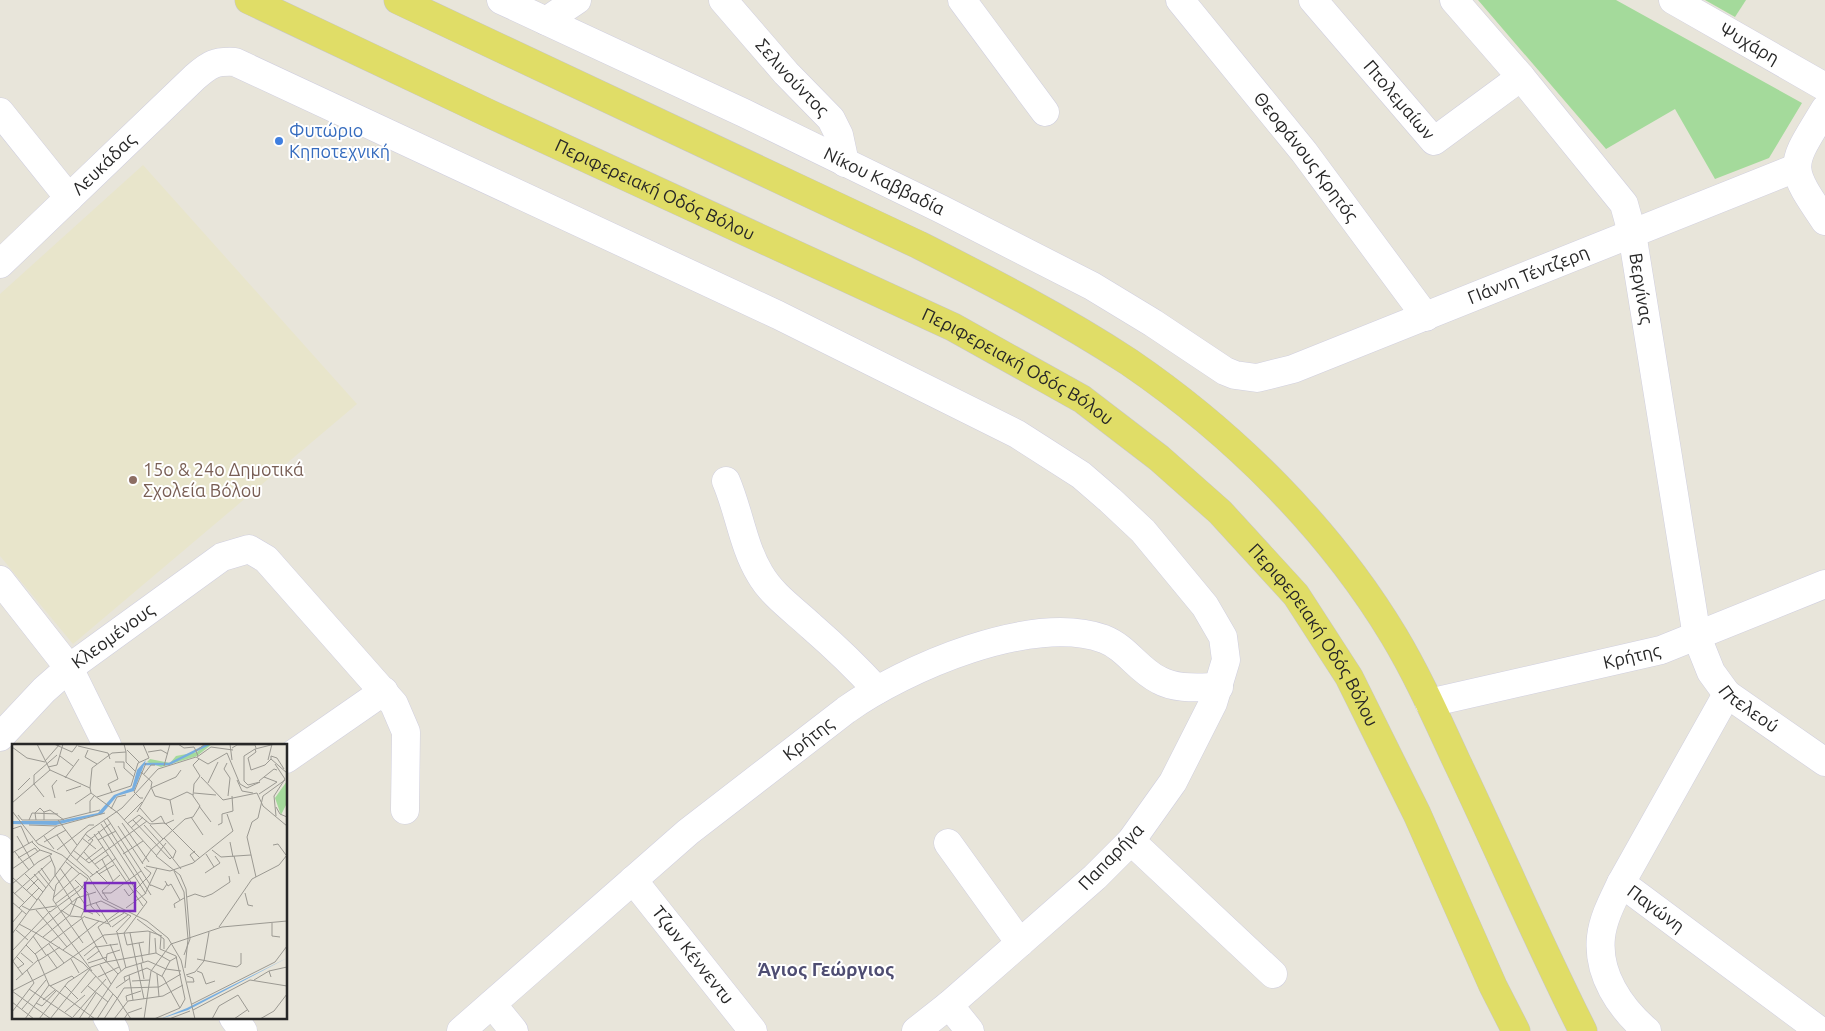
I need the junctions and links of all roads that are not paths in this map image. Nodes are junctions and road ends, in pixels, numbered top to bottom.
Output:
1 (249, 0) edge
2 (398, 0) edge
3 (501, 0) edge
4 (577, 0) edge
5 (723, 0) edge
6 (962, 0) edge
7 (1180, 0) edge
8 (1314, 0) edge
9 (1454, 0) edge
10 (1674, 0) edge
11 (546, 21) junction
12 (209, 65) joint
13 (1522, 76) junction
14 (1825, 87) edge
15 (1825, 109) edge
16 (0, 112) edge
17 (1045, 112) dead end
18 (845, 163) junction
19 (1796, 168) junction
20 (70, 198) junction
21 (1825, 221) edge
22 (1632, 233) junction
23 (0, 264) edge
24 (1426, 317) junction
25 (1257, 378) joint
26 (726, 481) dead end
27 (0, 580) edge
28 (1825, 584) edge
29 (1696, 637) junction
30 (69, 668) junction
31 (1219, 687) junction
32 (877, 690) junction
33 (384, 691) junction
34 (1727, 694) junction
35 (1429, 703) junction
36 (0, 737) edge
37 (107, 744) edge
38 (288, 758) edge
39 (1825, 762) edge
40 (405, 810) dead end
41 (1130, 841) junction
42 (948, 843) dead end
43 (0, 849) edge
44 (12, 867) edge
45 (633, 880) junction
46 (1621, 883) junction
47 (1020, 943) junction
48 (1273, 974) dead end
49 (492, 1004) junction
50 (949, 1005) junction
51 (108, 1018) edge
52 (235, 1018) edge
53 (1818, 1025) edge
54 (115, 1031) edge
55 (243, 1031) edge
56 (461, 1031) edge
57 (514, 1031) edge
58 (754, 1031) edge
59 (916, 1031) edge
60 (970, 1031) edge
61 (1516, 1031) edge
62 (1583, 1031) edge
63 (1646, 1031) edge

1 - 61 main road, Περιφερειακή Οδός Βόλου
2 - 35 main road
3 - 11 street, Νίκου Καββαδία
4 - 11 street
5 - 18 street, Σελινούντος
6 - 17 street
7 - 24 street, Θεοφάνους Κρητός
8 - 13 street, Πτολεμαίων
9 - 13 street, Βεργίνας
10 - 14 street, Ψυχάρη
11 - 18 street, Νίκου Καββαδία
12 - 20 street, Λευκάδας
12 - 31 street, Παπαρήγα
13 - 22 street, Βεργίνας
15 - 19 street
16 - 20 street
18 - 25 street, Νίκου Καββαδία
19 - 21 street
19 - 22 street, ΓΙάννη Τέντζερη
20 - 23 street, Λευκάδας
22 - 24 street, ΓΙάννη Τέντζερη
22 - 29 street, Βεργίνας
24 - 25 street, ΓΙάννη Τέντζερη
26 - 32 street
27 - 30 street
28 - 29 street, Κρήτης
29 - 34 street, Πτελεού
29 - 35 street, Κρήτης
30 - 33 street, Κλεομένους
30 - 36 street, Κλεομένους
30 - 37 street
31 - 32 street, Κρήτης
31 - 41 street, Παπαρήγα
32 - 45 street, Κρήτης
33 - 38 street
33 - 40 street
34 - 39 street, Πτελεού
34 - 46 street, Παγώνη
35 - 62 main road
41 - 47 street, Παπαρήγα
41 - 48 street
42 - 47 street
43 - 44 street
45 - 49 street, Κρήτης
45 - 58 street, Τζων Κέννεντυ
46 - 53 street, Παγώνη
46 - 63 street
47 - 50 street, Παπαρήγα
49 - 56 street, Κρήτης
49 - 57 street
50 - 59 street, Παπαρήγα
50 - 60 street
51 - 54 street
52 - 55 street

